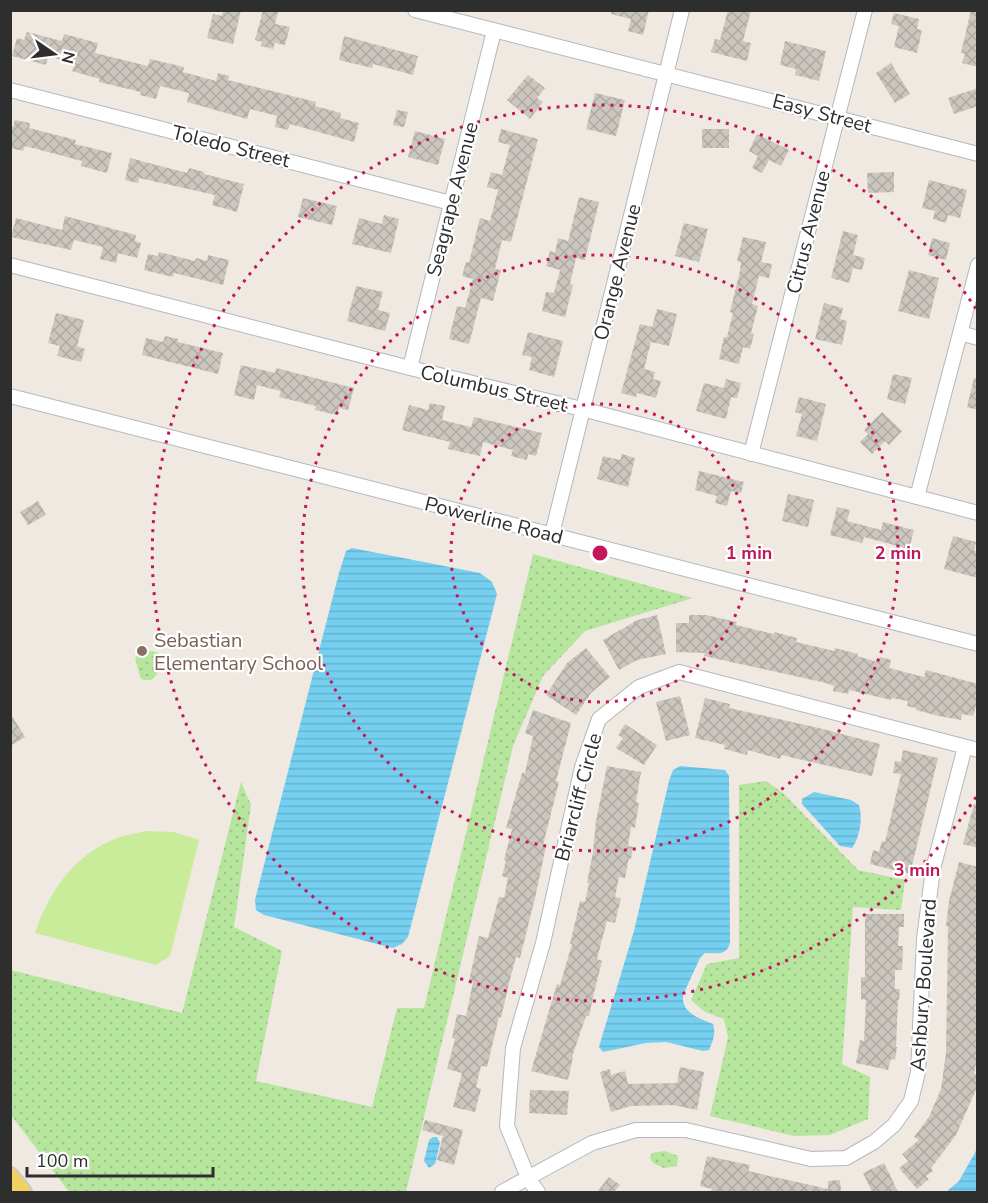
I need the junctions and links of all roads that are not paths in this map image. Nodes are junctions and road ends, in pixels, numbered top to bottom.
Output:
1 (415, 10) edge
2 (682, 10) edge
3 (865, 10) edge
4 (494, 31) junction
5 (666, 73) junction
6 (10, 90) edge
7 (837, 117) junction
8 (978, 154) edge
9 (451, 203) junction
10 (10, 265) edge
11 (978, 265) edge
12 (960, 333) junction
13 (978, 338) edge
14 (410, 368) junction
15 (10, 396) edge
16 (582, 409) junction
17 (751, 454) junction
18 (917, 497) junction
19 (978, 513) edge
20 (552, 534) junction
21 (978, 644) edge
22 (971, 749) edge
23 (10, 1176) edge
24 (529, 1180) junction
25 (23, 1192) edge
26 (502, 1192) edge
27 (538, 1192) edge

1 - 4 street, Easy Street
2 - 5 street, Orange Avenue
3 - 7 street, Citrus Avenue
4 - 5 street, Easy Street
4 - 9 street, Seagrape Avenue
5 - 7 street, Easy Street
5 - 16 street, Orange Avenue
6 - 9 street, Toledo Street
7 - 8 street, Easy Street
7 - 17 street, Citrus Avenue
9 - 14 street, Seagrape Avenue
10 - 14 street, Columbus Street
11 - 12 street
12 - 13 street
12 - 18 street
14 - 16 street, Columbus Street
15 - 20 street, Powerline Road
16 - 17 street, Columbus Street
16 - 20 street, Orange Avenue
17 - 18 street, Columbus Street
18 - 19 street, Columbus Street
20 - 21 street, Powerline Road
22 - 24 street, Ashbury Boulevard
22 - 24 street, Briarcliff Circle
23 - 25 main road
24 - 26 street, Ashbury Boulevard
24 - 27 street, Briarcliff Circle

